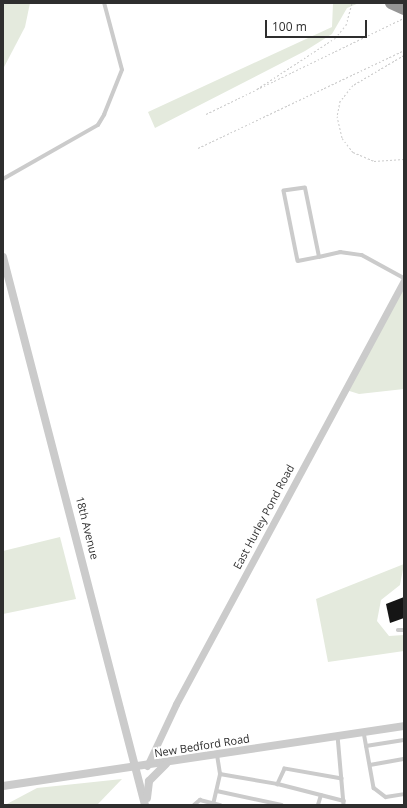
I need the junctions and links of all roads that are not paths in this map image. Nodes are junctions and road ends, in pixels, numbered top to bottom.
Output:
1 (104, 3) edge
2 (391, 3) edge
3 (404, 9) edge
4 (3, 179) edge
5 (3, 257) edge
6 (319, 257) junction
7 (404, 279) edge
8 (398, 630) dead end
9 (404, 630) edge
10 (404, 726) edge
11 (364, 732) junction
12 (338, 736) junction
13 (404, 740) edge
14 (366, 746) junction
15 (217, 756) junction
16 (404, 759) edge
17 (166, 764) junction
18 (370, 765) junction
19 (146, 766) junction
20 (136, 767) junction
21 (220, 774) junction
22 (342, 779) junction
23 (278, 784) junction
24 (3, 786) edge
25 (217, 791) junction
26 (404, 794) edge
27 (321, 795) junction
28 (344, 803) edge
29 (214, 804) edge
30 (146, 805) edge
31 (194, 805) edge
32 (220, 805) edge
33 (282, 805) edge
34 (318, 805) edge

1 - 4 lane
2 - 3 highway
5 - 20 street, 18th Avenue
6 - 6 lane
6 - 7 lane
7 - 19 street, East Hurley Pond Road
8 - 9 lane
10 - 11 street, New Bedford Road
11 - 12 street, New Bedford Road
11 - 14 lane
12 - 15 street, New Bedford Road
12 - 22 lane
13 - 14 lane
14 - 18 lane
15 - 17 street, New Bedford Road
15 - 21 lane
16 - 18 lane
17 - 19 street, New Bedford Road
17 - 30 street
18 - 26 lane
19 - 20 street, New Bedford Road
20 - 24 street, New Bedford Road
20 - 30 street, 18th Avenue
21 - 23 lane
21 - 25 lane
22 - 23 lane
22 - 28 lane
23 - 27 lane
25 - 29 lane
25 - 33 lane
27 - 28 lane
27 - 34 lane
29 - 31 lane
29 - 32 lane

